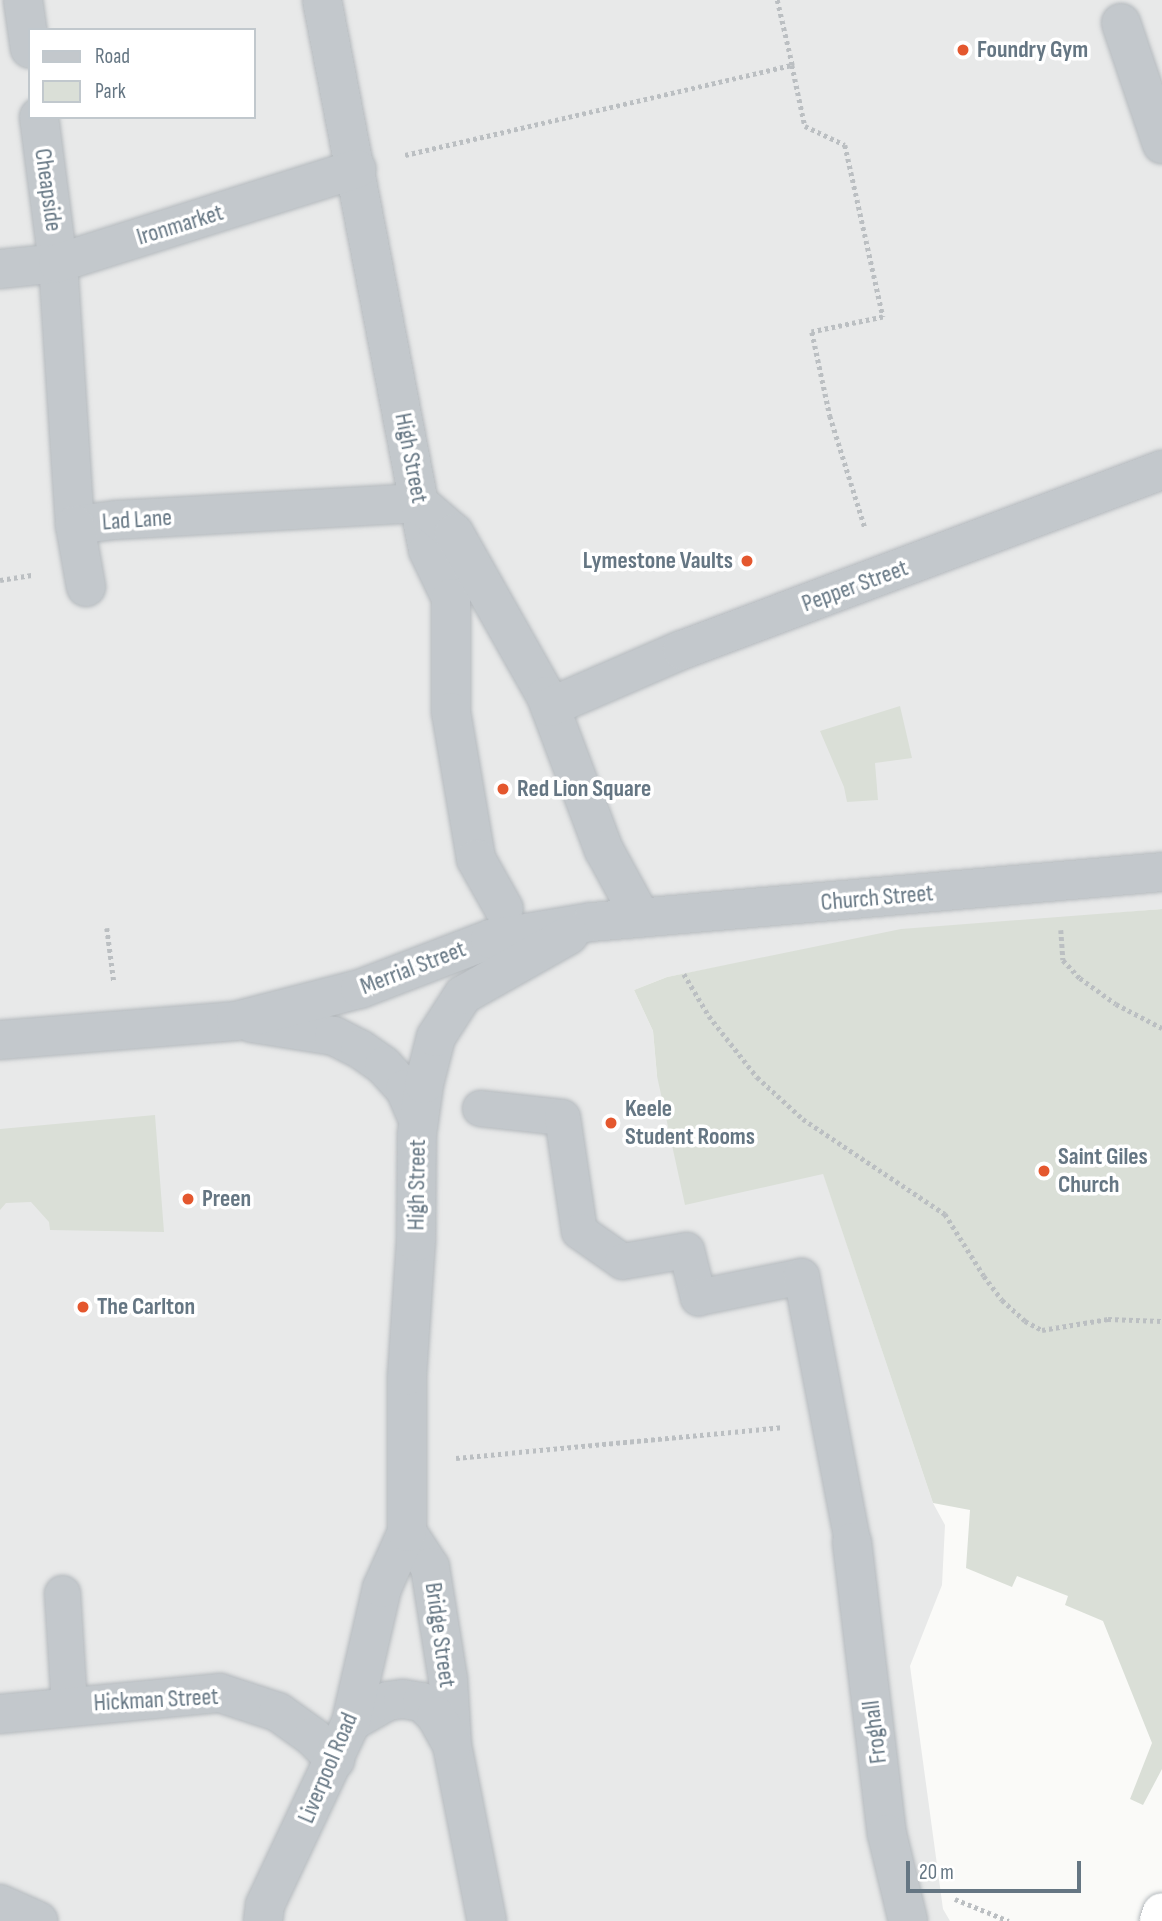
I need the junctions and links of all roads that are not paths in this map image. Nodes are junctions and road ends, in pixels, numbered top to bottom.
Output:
1 (23, 0) edge
2 (322, 0) edge
3 (1121, 23) dead end
4 (28, 35) edge
5 (39, 119) edge
6 (1162, 144) edge
7 (357, 169) junction
8 (58, 263) junction
9 (0, 269) edge
10 (1162, 470) edge
11 (419, 503) junction
12 (75, 525) junction
13 (86, 587) dead end
14 (550, 707) junction
15 (1162, 872) edge
16 (504, 909) dead end
17 (641, 918) junction
18 (592, 922) junction
19 (236, 1021) junction
20 (0, 1040) edge
21 (480, 1108) dead end
22 (418, 1119) junction
23 (407, 1532) junction
24 (852, 1542) joint
25 (62, 1592) dead end
26 (69, 1705) junction
27 (0, 1714) edge
28 (351, 1722) junction
29 (452, 1745) junction
30 (335, 1760) junction
31 (0, 1904) edge
32 (1162, 1912) edge
33 (259, 1916) edge
34 (38, 1921) edge
35 (487, 1921) edge
36 (908, 1921) edge
37 (1159, 1921) edge

1 - 4 street
2 - 7 street, High Street
3 - 6 street
5 - 8 street, Cheapside
7 - 8 street, Ironmarket
7 - 11 street, High Street
8 - 9 street, Ironmarket
8 - 12 street, Lad Lane
10 - 14 street, Pepper Street
11 - 12 street, Lad Lane
11 - 14 street
11 - 16 street, High Street
12 - 13 street
14 - 17 street
15 - 17 street, Church Street
17 - 18 street, Church Street
18 - 19 street, Merrial Street
18 - 22 street, High Street
19 - 20 street, Merrial Street
19 - 22 street, Merrial Street
21 - 24 lane
22 - 23 street, High Street
23 - 28 street, Liverpool Road
23 - 29 street, Bridge Street
24 - 36 street, Froghall
25 - 26 lane
26 - 27 street, Hickman Street
26 - 30 street, Hickman Street
28 - 29 street, Bridge Street
28 - 30 street, Liverpool Road
29 - 35 street, Bridge Street
30 - 33 street, Liverpool Road
31 - 34 street
32 - 37 highway

